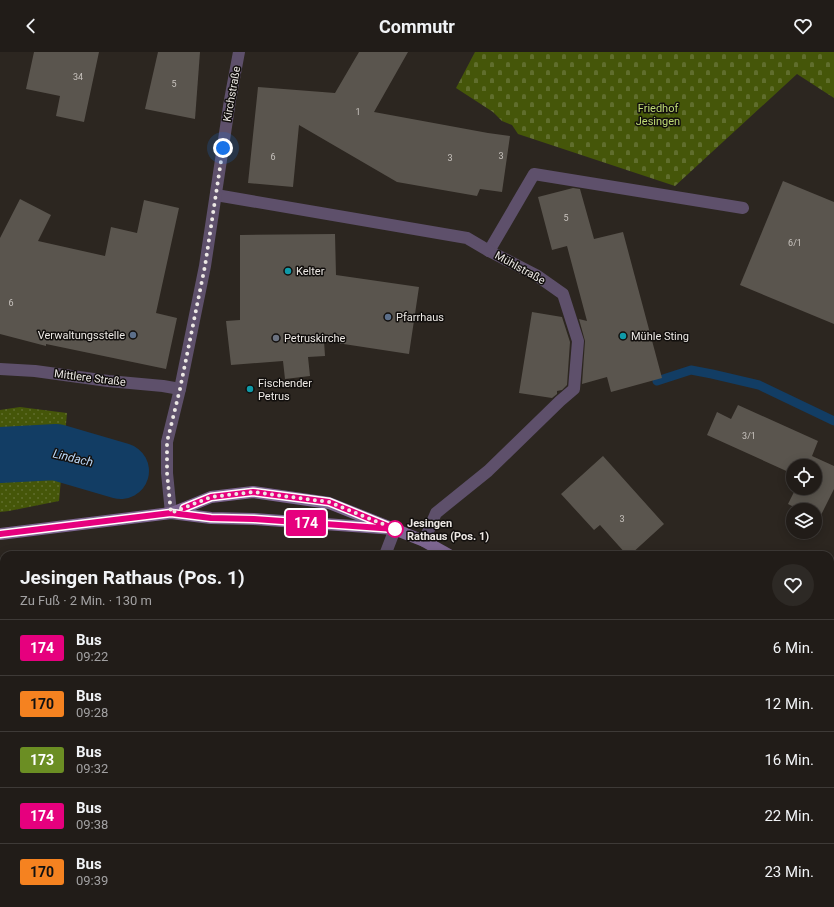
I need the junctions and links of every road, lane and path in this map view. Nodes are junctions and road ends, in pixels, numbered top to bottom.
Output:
1 (239, 52) edge
2 (216, 195) junction
3 (744, 208) dead end
4 (489, 251) junction
5 (0, 369) edge
6 (180, 389) junction
7 (171, 513) junction
8 (395, 529) junction
9 (0, 534) edge
10 (424, 541) junction
11 (387, 551) edge
12 (442, 551) edge

1 - 2 street, Kirchstraße
2 - 4 street, Mühlstraße
2 - 6 street, Kirchstraße
3 - 4 street
4 - 10 street, Mühlstraße
5 - 6 street, Mittlere Straße
6 - 7 street, Kirchstraße
7 - 8 main road
7 - 8 main road
7 - 9 main road
8 - 10 main road
8 - 11 street
10 - 12 main road

